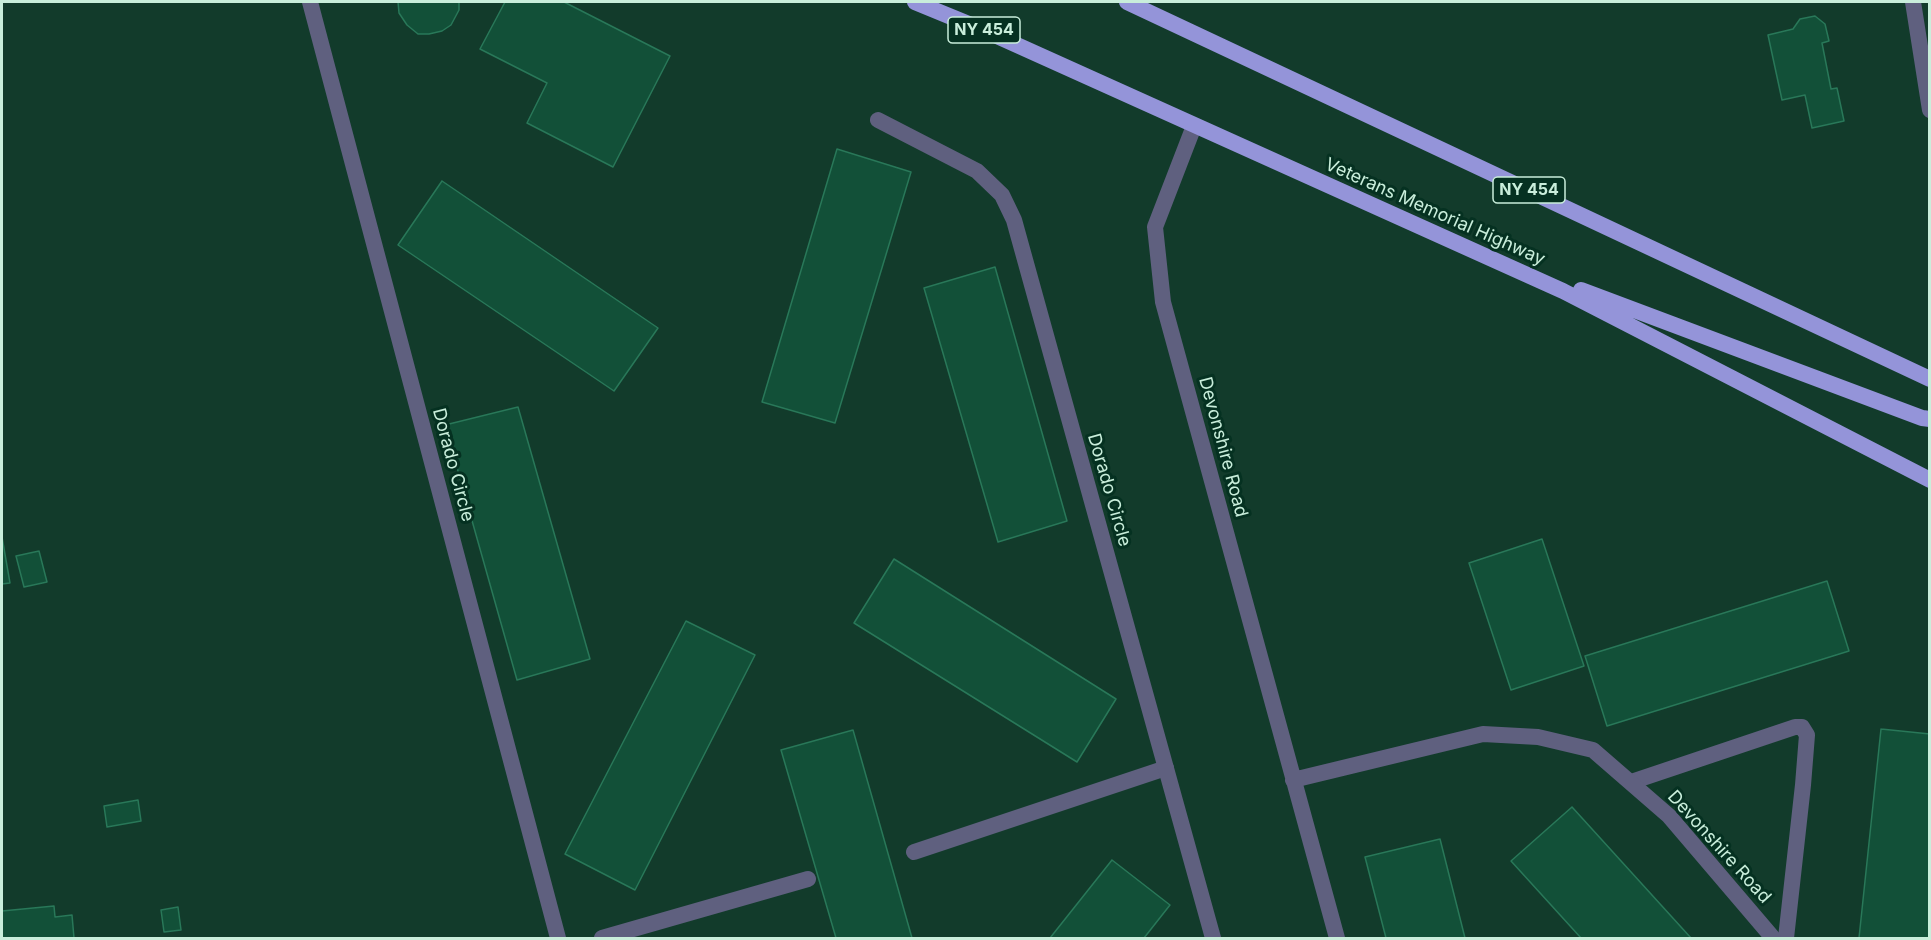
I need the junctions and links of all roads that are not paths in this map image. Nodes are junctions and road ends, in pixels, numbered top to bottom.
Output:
1 (310, 2) edge
2 (915, 2) edge
3 (1127, 2) edge
4 (1913, 2) edge
5 (1929, 110) edge
6 (878, 120) dead end
7 (1194, 126) junction
8 (1456, 243) junction
9 (1929, 379) edge
10 (1929, 419) edge
11 (1929, 480) edge
12 (1166, 768) junction
13 (1293, 780) junction
14 (1631, 782) junction
15 (914, 852) dead end
16 (808, 879) dead end
17 (558, 939) edge
18 (602, 939) edge
19 (1213, 939) edge
20 (1337, 939) edge
21 (1773, 939) edge
22 (1785, 939) edge

1 - 17 street, Dorado Circle
2 - 7 highway, Veterans Memorial Highway / NY 454
3 - 9 highway, NY 454
4 - 5 street
6 - 12 street, Dorado Circle
7 - 8 highway, Veterans Memorial Highway / NY 454
7 - 13 street, Devonshire Road
8 - 10 highway
8 - 11 highway, Veterans Memorial Highway / NY 454
12 - 15 street
12 - 19 street, Dorado Circle
13 - 14 street, Devonshire Road
13 - 20 street, Devonshire Road
14 - 21 street, Devonshire Road
14 - 22 street
16 - 18 street

